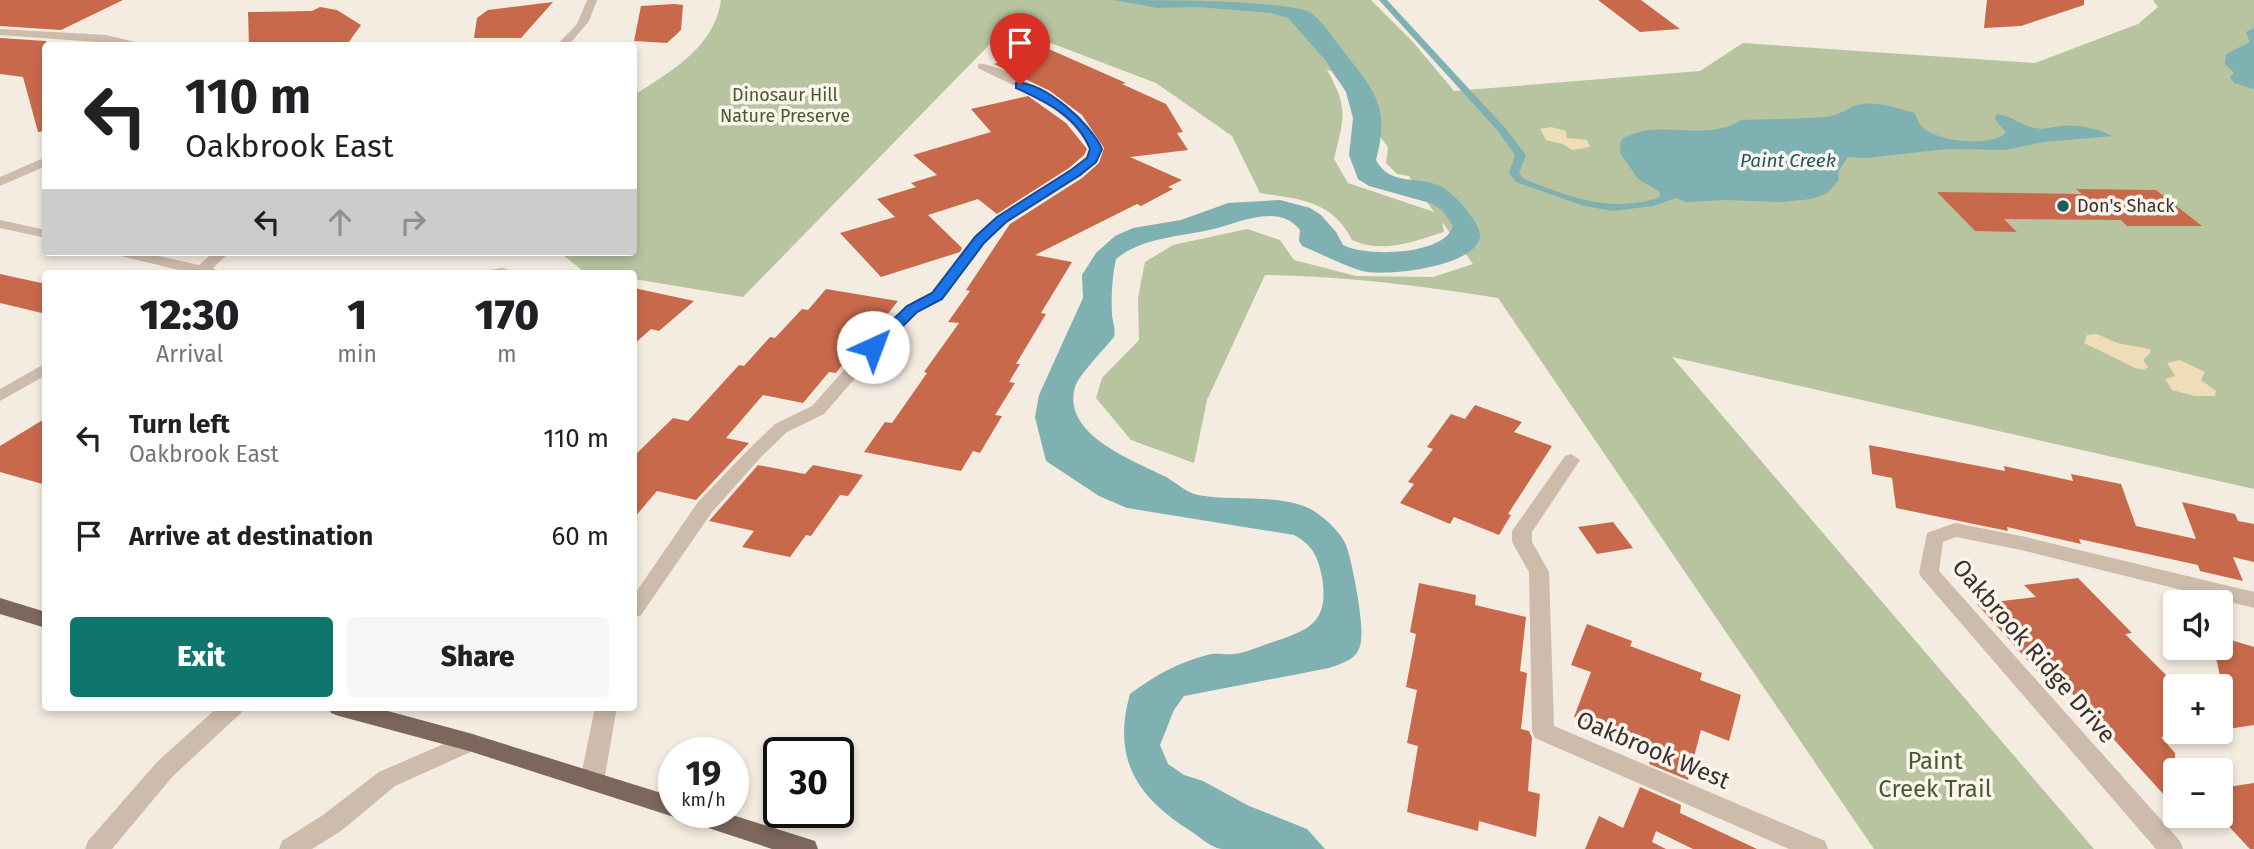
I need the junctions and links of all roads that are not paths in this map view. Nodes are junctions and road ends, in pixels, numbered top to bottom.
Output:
1 (592, 0) edge
2 (0, 32) edge
3 (126, 42) edge
4 (566, 42) edge
5 (982, 66) dead end
6 (42, 163) edge
7 (0, 182) edge
8 (0, 224) edge
9 (42, 233) edge
10 (139, 256) edge
11 (219, 256) edge
12 (197, 270) edge
13 (207, 270) edge
14 (42, 370) edge
15 (0, 396) edge
16 (1571, 460) dead end
17 (2254, 600) edge
18 (0, 606) edge
19 (637, 606) edge
20 (42, 619) edge
21 (229, 711) edge
22 (354, 711) edge
23 (605, 711) edge
24 (469, 742) junction
25 (592, 781) junction
26 (658, 802) edge
27 (740, 828) edge
28 (97, 849) edge
29 (291, 849) edge
30 (806, 849) edge
31 (1816, 849) edge
32 (2171, 849) edge

1 - 4 street
2 - 3 street
5 - 19 street
6 - 7 street
8 - 9 street
10 - 12 street
11 - 13 street
14 - 15 street
16 - 31 street, Oakbrook West
17 - 32 street, Oakbrook Ridge Drive
18 - 20 main road
21 - 28 street
22 - 24 main road
23 - 25 street
24 - 25 main road
24 - 29 street
25 - 26 main road
27 - 30 main road

